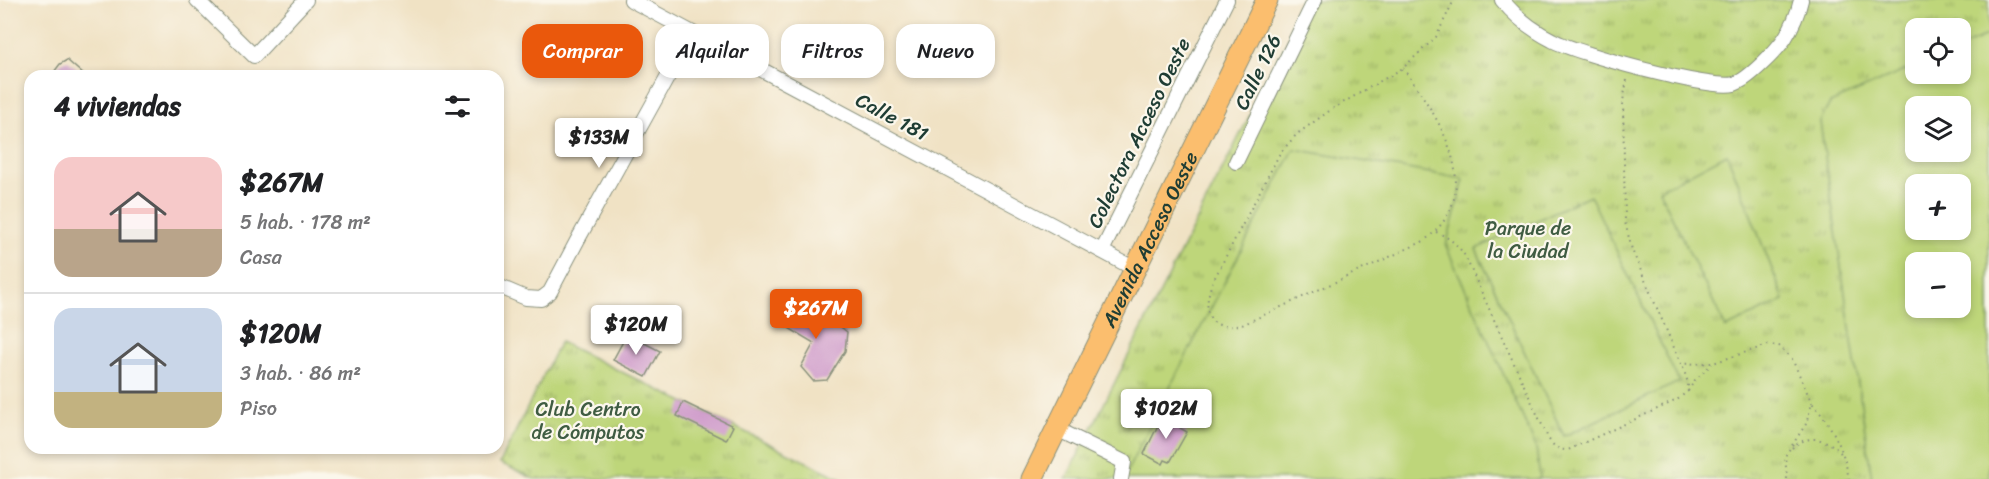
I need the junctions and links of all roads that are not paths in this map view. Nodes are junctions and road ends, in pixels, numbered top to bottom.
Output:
1 (197, 0) edge
2 (306, 0) edge
3 (631, 0) edge
4 (1227, 0) edge
5 (1267, 0) edge
6 (1315, 0) edge
7 (1502, 0) edge
8 (1802, 0) edge
9 (675, 24) edge
10 (769, 74) edge
11 (667, 78) edge
12 (1236, 162) dead end
13 (1102, 251) junction
14 (1135, 269) junction
15 (504, 289) edge
16 (1057, 429) junction
17 (1032, 479) edge
18 (1121, 479) edge

1 - 2 street
3 - 9 street, Calle 181
4 - 13 street, Colectora Acceso Oeste
5 - 14 highway, Avenida Acceso Oeste
6 - 12 street, Calle 126
7 - 8 street
10 - 13 street, Calle 181
11 - 15 street
13 - 14 street, Calle 181
14 - 16 highway, Avenida Acceso Oeste
16 - 17 highway, Avenida Acceso Oeste
16 - 18 street

